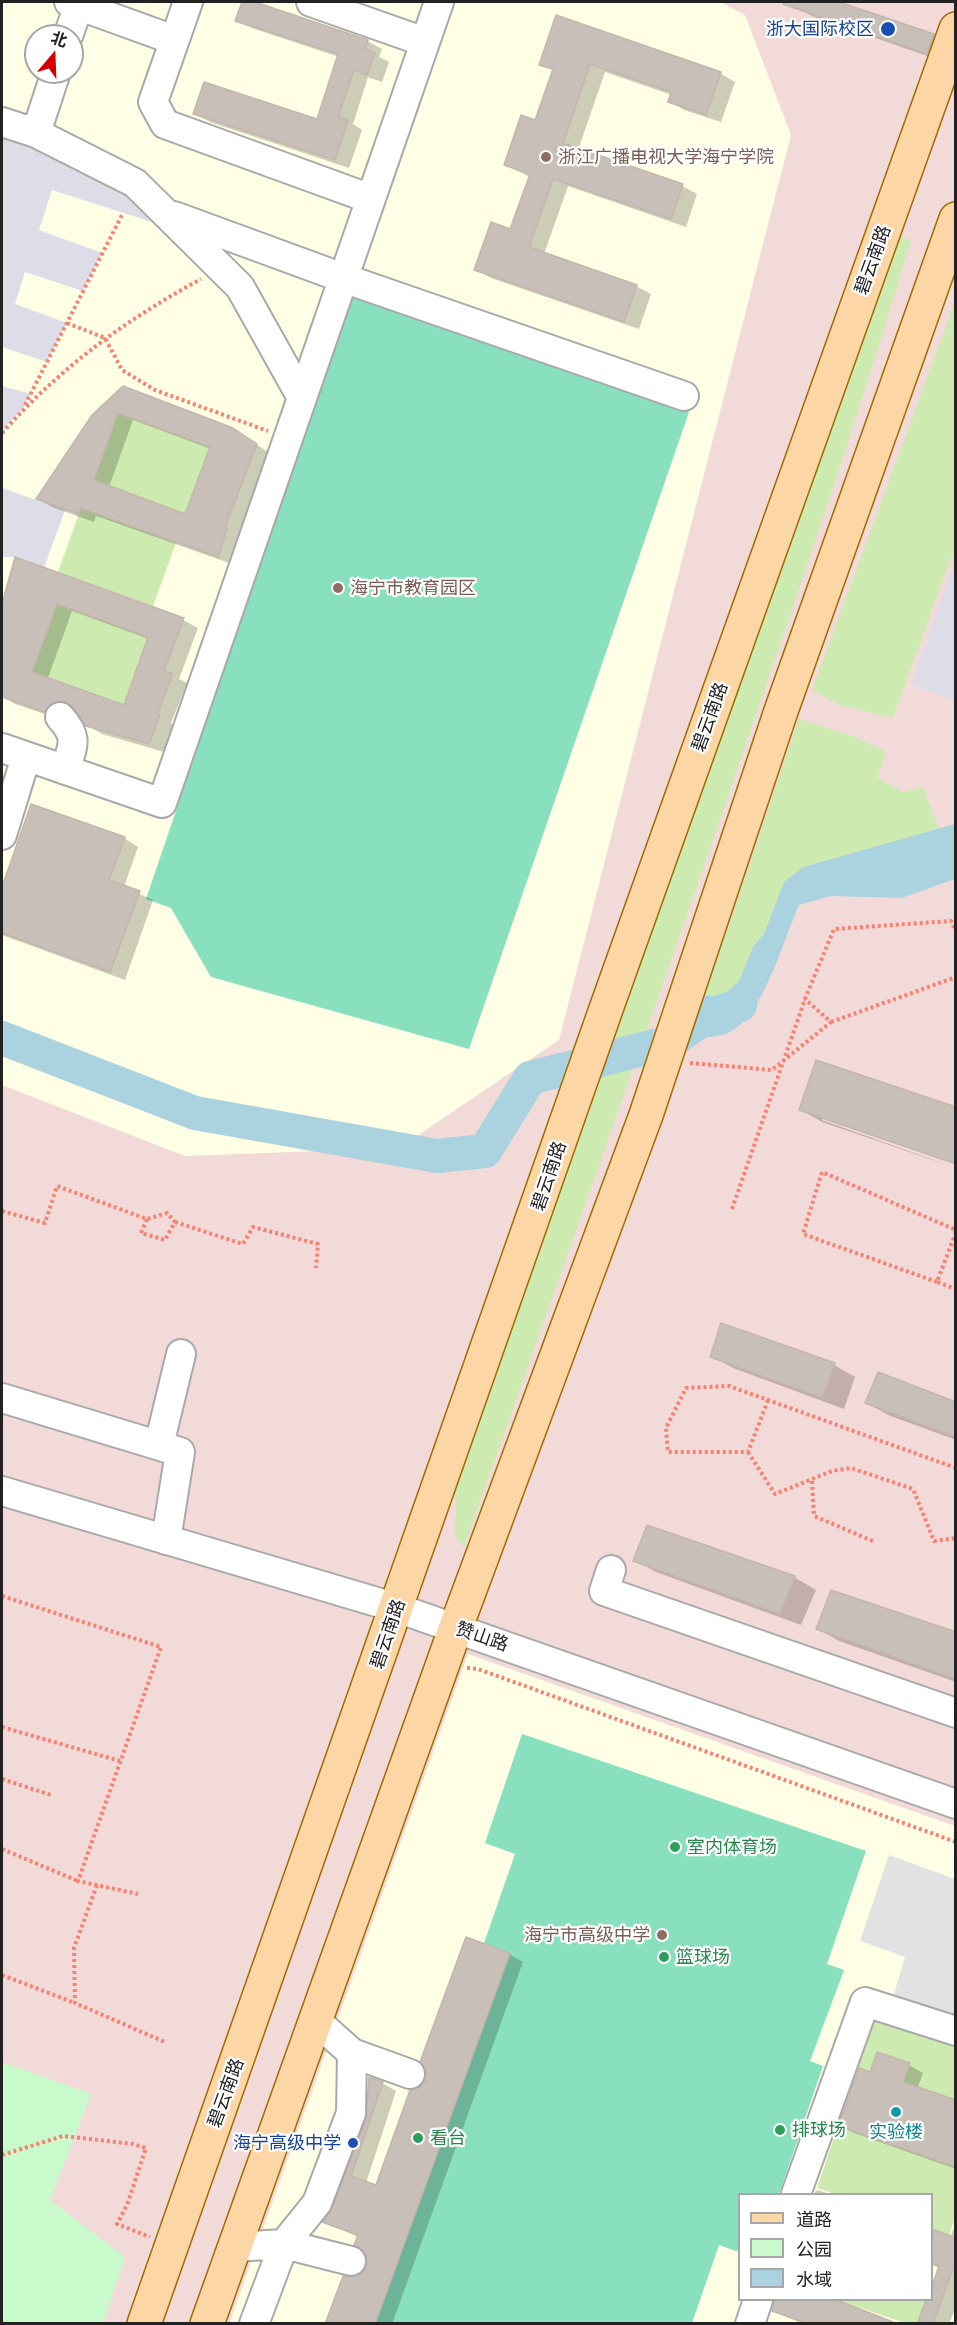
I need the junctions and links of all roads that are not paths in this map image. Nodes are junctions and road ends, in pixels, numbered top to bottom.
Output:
1 (69, 2) edge
2 (80, 2) edge
3 (188, 2) edge
4 (311, 2) edge
5 (439, 2) edge
6 (72, 24) edge
7 (956, 29) edge
8 (174, 40) junction
9 (425, 42) junction
10 (52, 84) edge
11 (2, 122) edge
12 (36, 133) junction
13 (370, 199) junction
14 (163, 212) junction
15 (956, 219) edge
16 (343, 278) junction
17 (684, 396) dead end
18 (302, 398) junction
19 (60, 717) dead end
20 (14, 753) edge
21 (65, 770) junction
22 (2, 835) edge
23 (181, 1354) dead end
24 (2, 1398) edge
25 (159, 1445) junction
26 (2, 1491) edge
27 (166, 1540) junction
28 (611, 1570) dead end
29 (397, 1608) junction
30 (456, 1627) junction
31 (956, 1713) edge
32 (956, 1804) edge
33 (317, 2017) junction
34 (956, 2031) edge
35 (352, 2054) junction
36 (410, 2074) dead end
37 (796, 2193) edge
38 (284, 2244) junction
39 (234, 2247) junction
40 (351, 2260) dead end
41 (758, 2301) edge
42 (144, 2324) edge
43 (207, 2324) edge
44 (254, 2324) edge
45 (750, 2324) edge

1 - 8 street
2 - 6 street
3 - 8 street
4 - 9 street
5 - 9 street
7 - 29 main road, 碧云南路
8 - 13 street
9 - 13 street
10 - 12 street
11 - 12 street
12 - 14 street
13 - 16 street
14 - 16 street
14 - 18 street
15 - 30 main road
16 - 17 street
16 - 18 street
18 - 21 street
19 - 21 street
20 - 21 street
20 - 22 street
23 - 25 street
24 - 25 street
25 - 27 street
26 - 27 street, 赞山路
27 - 29 street, 赞山路
28 - 31 street
29 - 30 street, 赞山路
29 - 42 main road, 碧云南路
30 - 32 street, 赞山路
30 - 33 main road
33 - 35 street
33 - 39 main road
34 - 37 street
35 - 36 street
35 - 38 street
38 - 39 street
38 - 40 street
38 - 44 street
39 - 43 main road
41 - 45 street

